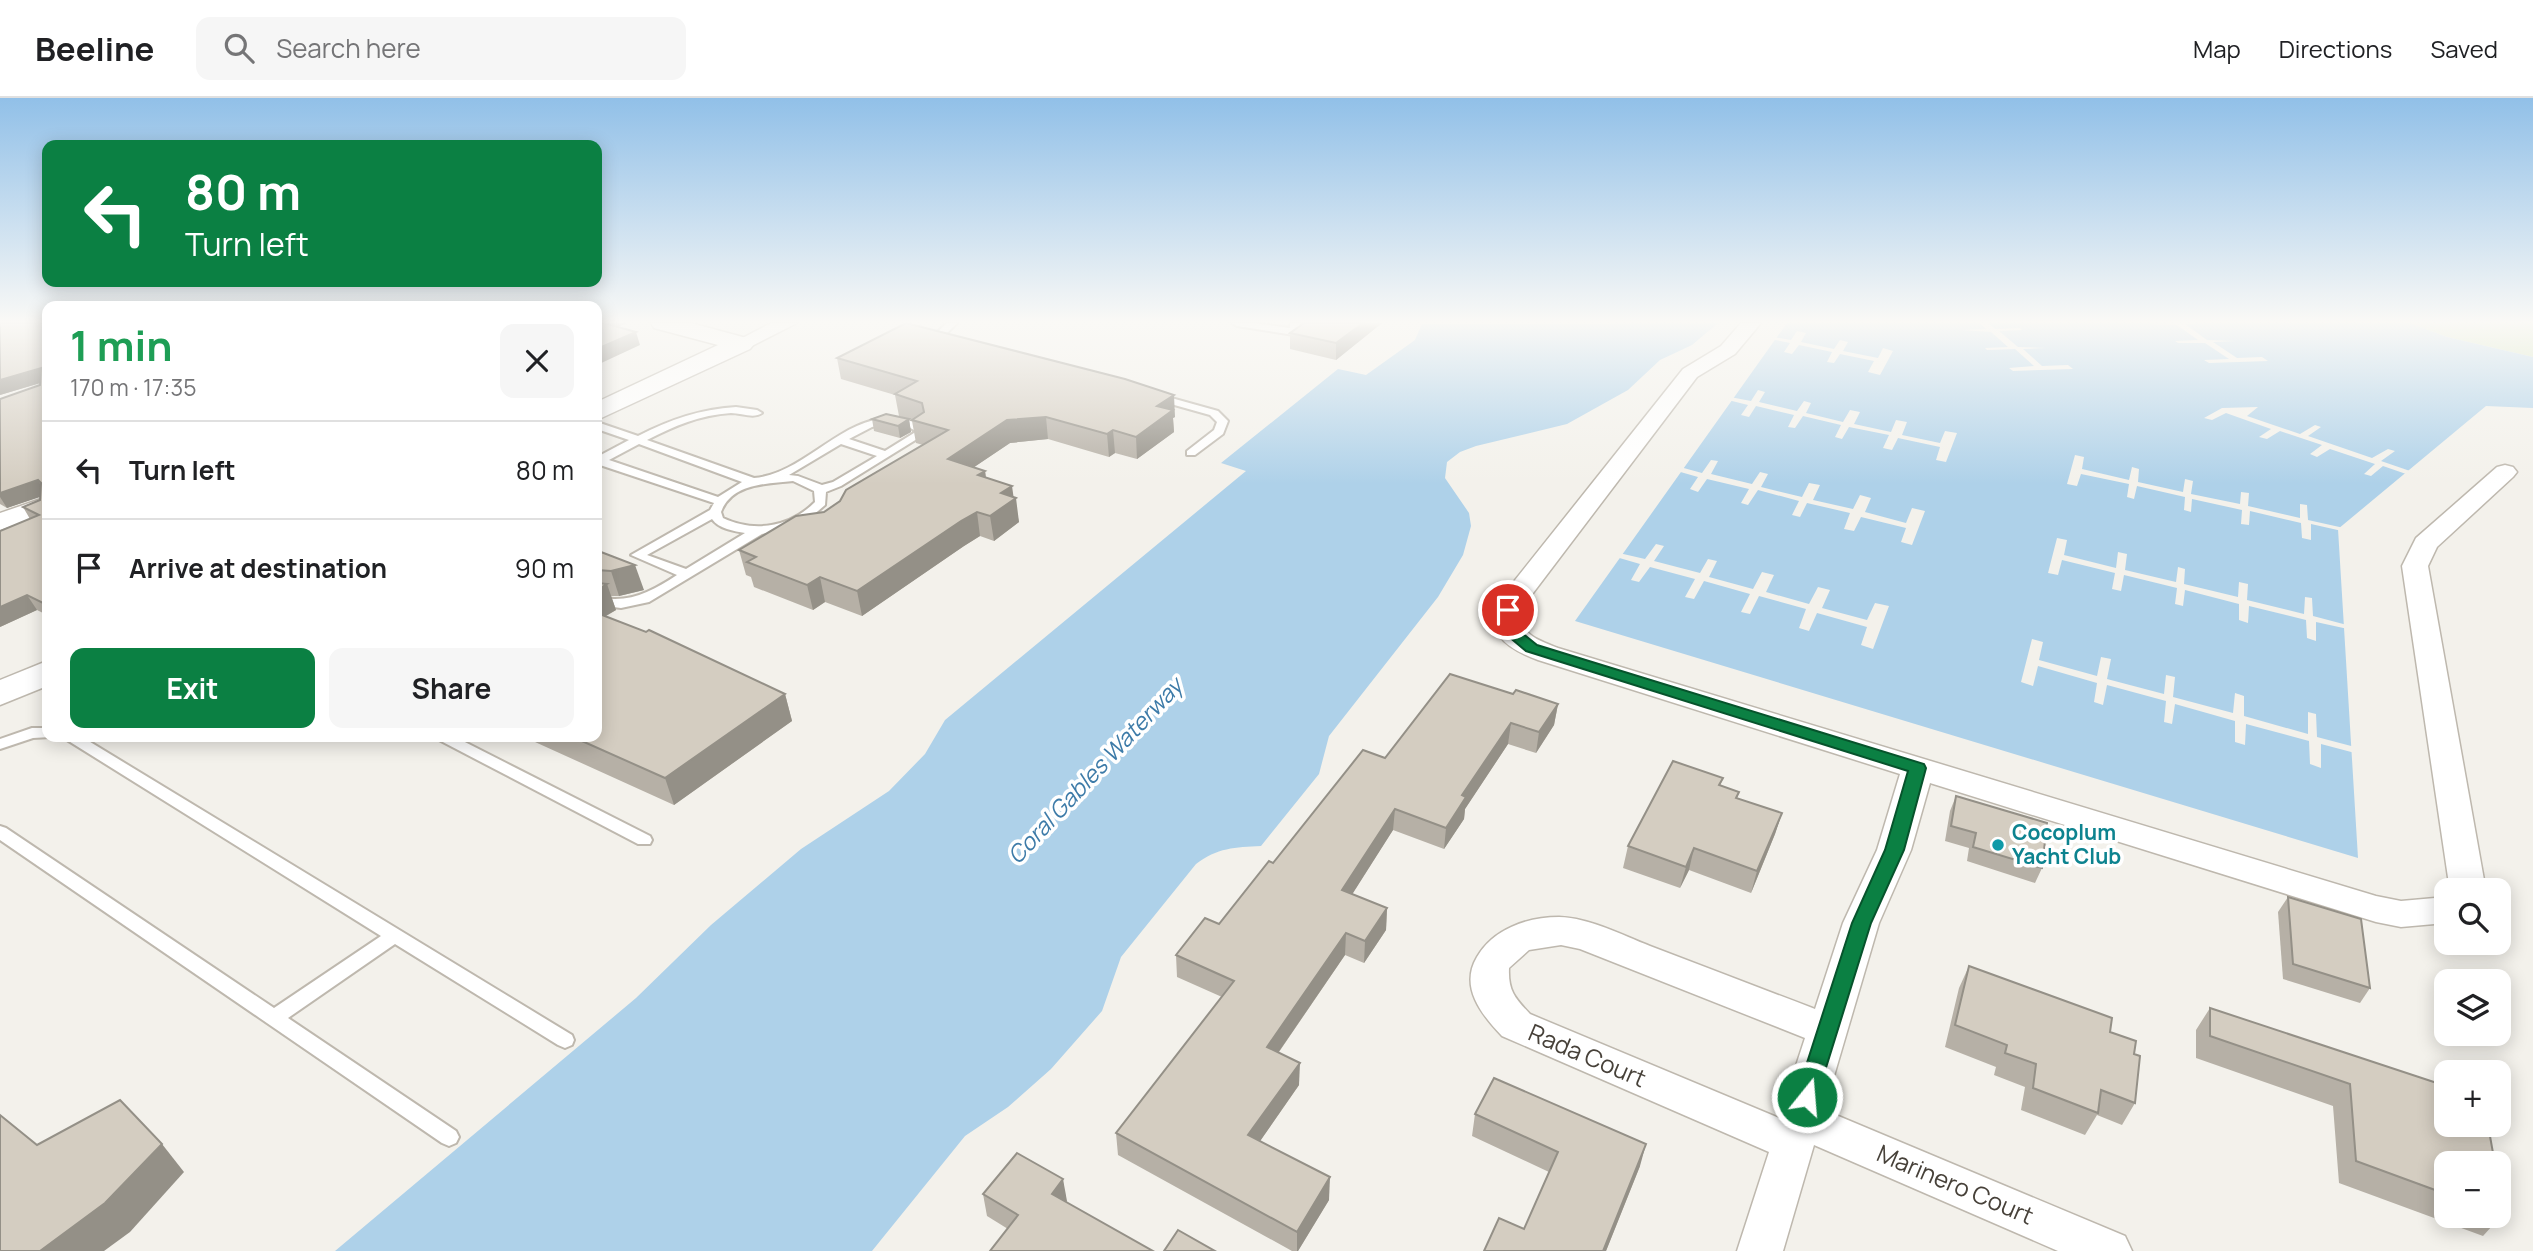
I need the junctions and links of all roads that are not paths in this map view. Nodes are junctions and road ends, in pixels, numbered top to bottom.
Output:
1 (672, 377) edge
2 (1687, 377) edge
3 (1139, 393) edge
4 (602, 410) edge
5 (757, 413) dead end
6 (602, 427) edge
7 (840, 440) junction
8 (638, 441) junction
9 (1191, 453) dead end
10 (886, 455) junction
11 (602, 459) edge
12 (602, 463) edge
13 (2505, 472) dead end
14 (776, 478) junction
15 (753, 482) junction
16 (825, 495) junction
17 (42, 506) edge
18 (717, 506) junction
19 (0, 523) edge
20 (764, 529) junction
21 (802, 535) edge
22 (637, 555) junction
23 (620, 564) edge
24 (687, 575) junction
25 (602, 602) edge
26 (42, 674) edge
27 (0, 694) edge
28 (42, 733) edge
29 (80, 742) edge
30 (454, 742) edge
31 (0, 744) edge
32 (1918, 768) junction
33 (0, 832) edge
34 (644, 840) dead end
35 (2466, 878) edge
36 (2434, 911) edge
37 (395, 935) junction
38 (274, 1018) junction
39 (1827, 1030) junction
40 (565, 1040) dead end
41 (1796, 1131) junction
42 (449, 1137) dead end
43 (1760, 1251) edge
44 (2109, 1251) edge

1 - 4 street
2 - 32 street
3 - 9 lane
5 - 8 lane
6 - 8 lane
7 - 10 lane
7 - 10 lane
7 - 14 lane
8 - 11 lane
8 - 15 lane
10 - 16 lane
12 - 18 lane
13 - 35 street
14 - 15 lane
14 - 16 lane
15 - 18 lane
16 - 20 lane
17 - 19 street
18 - 20 lane
18 - 22 lane
20 - 21 lane
20 - 24 lane
22 - 23 lane
22 - 24 lane
24 - 25 lane
26 - 27 street
28 - 31 lane
29 - 37 lane
30 - 34 lane
32 - 36 street
32 - 39 street
33 - 38 lane
37 - 38 lane
37 - 40 lane
38 - 42 lane
39 - 41 street
39 - 41 street, Rada Court
41 - 43 street
41 - 44 street, Marinero Court

